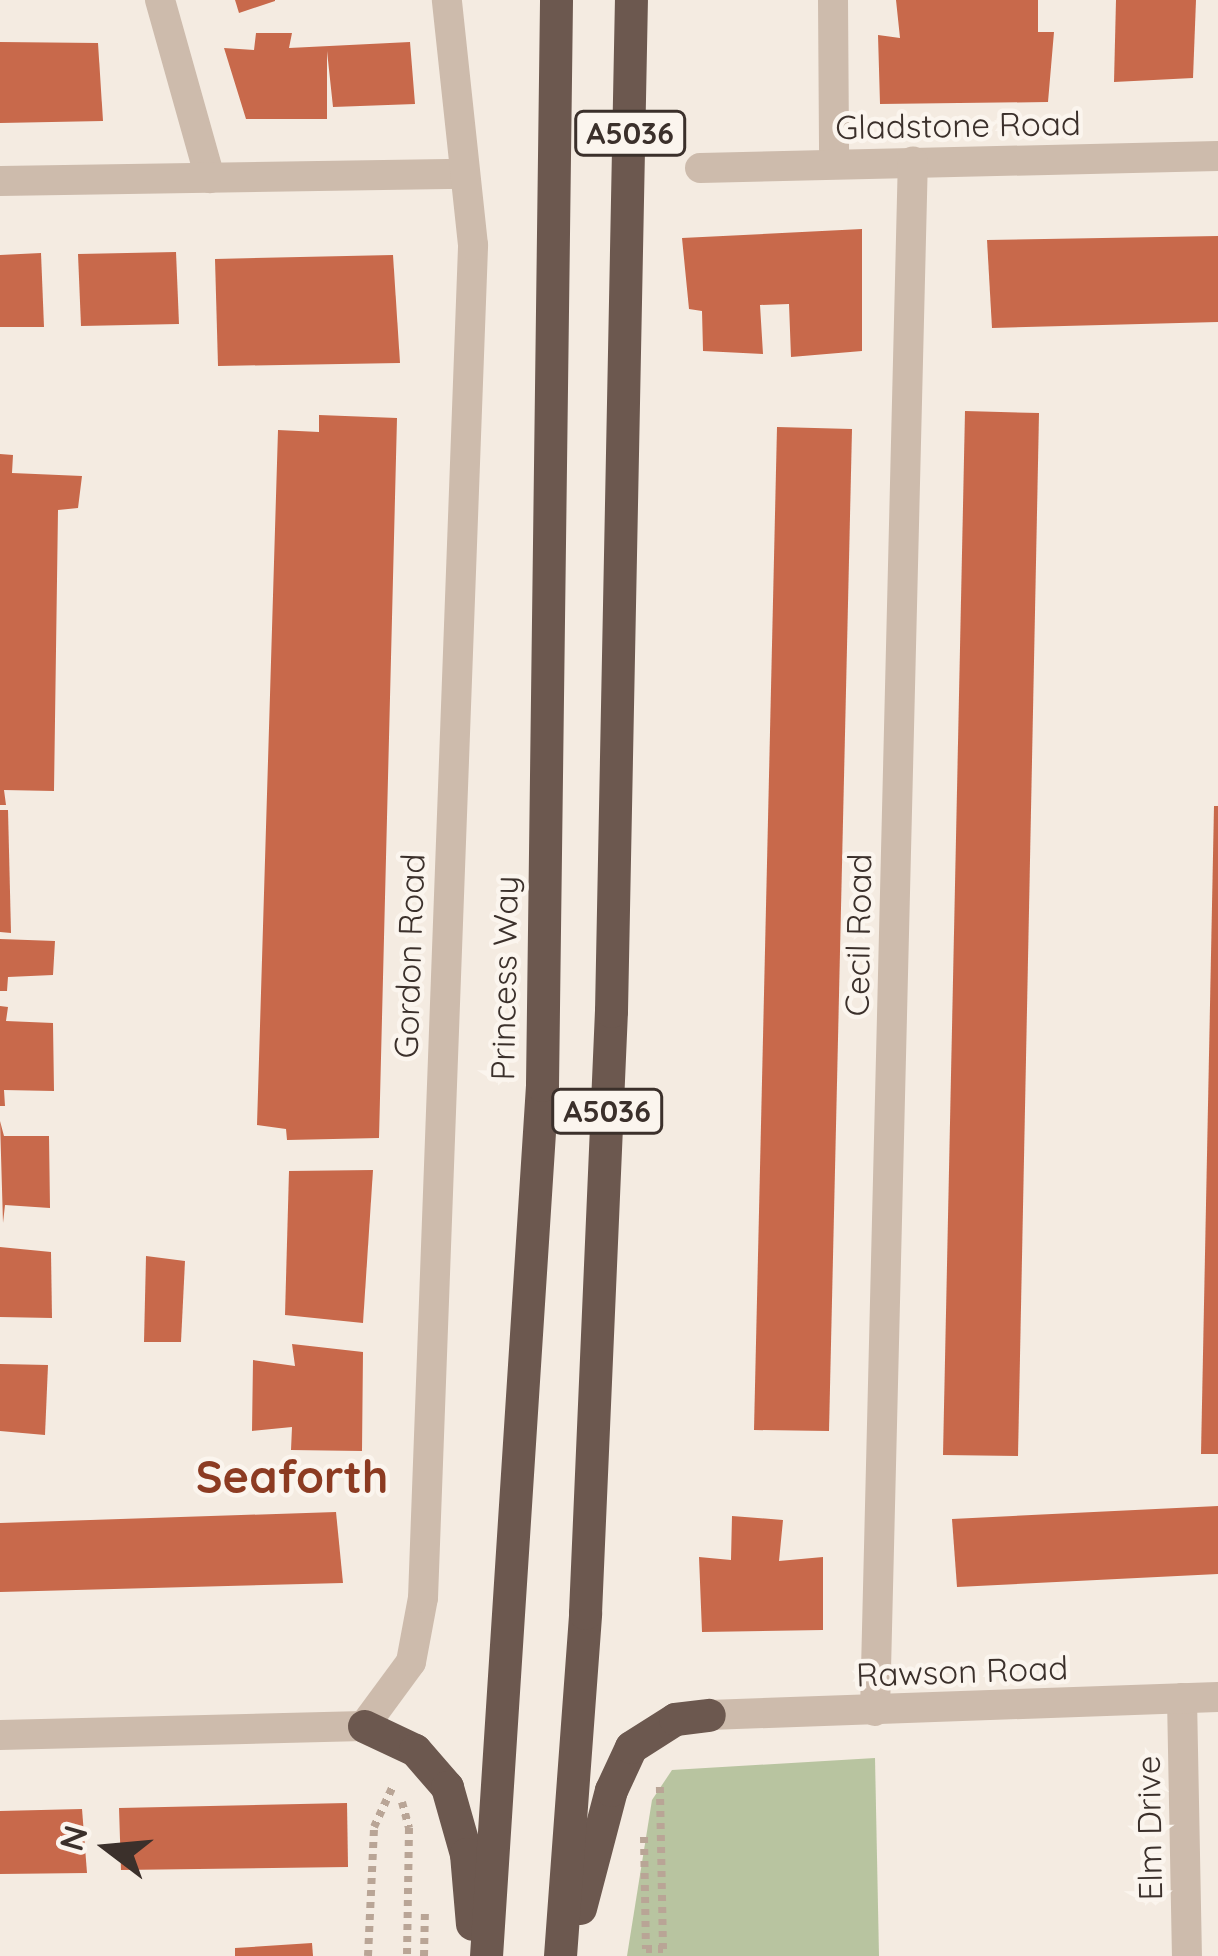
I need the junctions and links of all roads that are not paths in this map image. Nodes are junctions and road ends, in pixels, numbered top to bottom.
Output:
1 (160, 0) edge
2 (447, 0) edge
3 (556, 0) edge
4 (631, 0) edge
5 (832, 0) edge
6 (1218, 155) edge
7 (913, 161) junction
8 (834, 163) junction
9 (700, 168) dead end
10 (464, 174) junction
11 (210, 178) junction
12 (0, 181) edge
13 (1218, 1696) edge
14 (1182, 1698) junction
15 (875, 1711) junction
16 (709, 1715) joint
17 (364, 1726) junction
18 (0, 1735) edge
19 (474, 1956) edge
20 (486, 1956) edge
21 (560, 1956) edge
22 (570, 1956) edge
23 (1187, 1956) edge

1 - 11 street
2 - 10 street, Gordon Road
3 - 20 highway, Princess Way / A5036
4 - 21 highway, A5036
5 - 8 street
6 - 7 street, Gladstone Road
7 - 8 street, Gladstone Road
7 - 15 street, Cecil Road
8 - 9 street, Gladstone Road
10 - 11 street
10 - 17 street, Gordon Road
11 - 12 street
13 - 14 street, Rawson Road
14 - 15 street, Rawson Road
14 - 23 street, Elm Drive
15 - 16 street, Rawson Road
16 - 22 highway
17 - 18 street
17 - 19 highway

